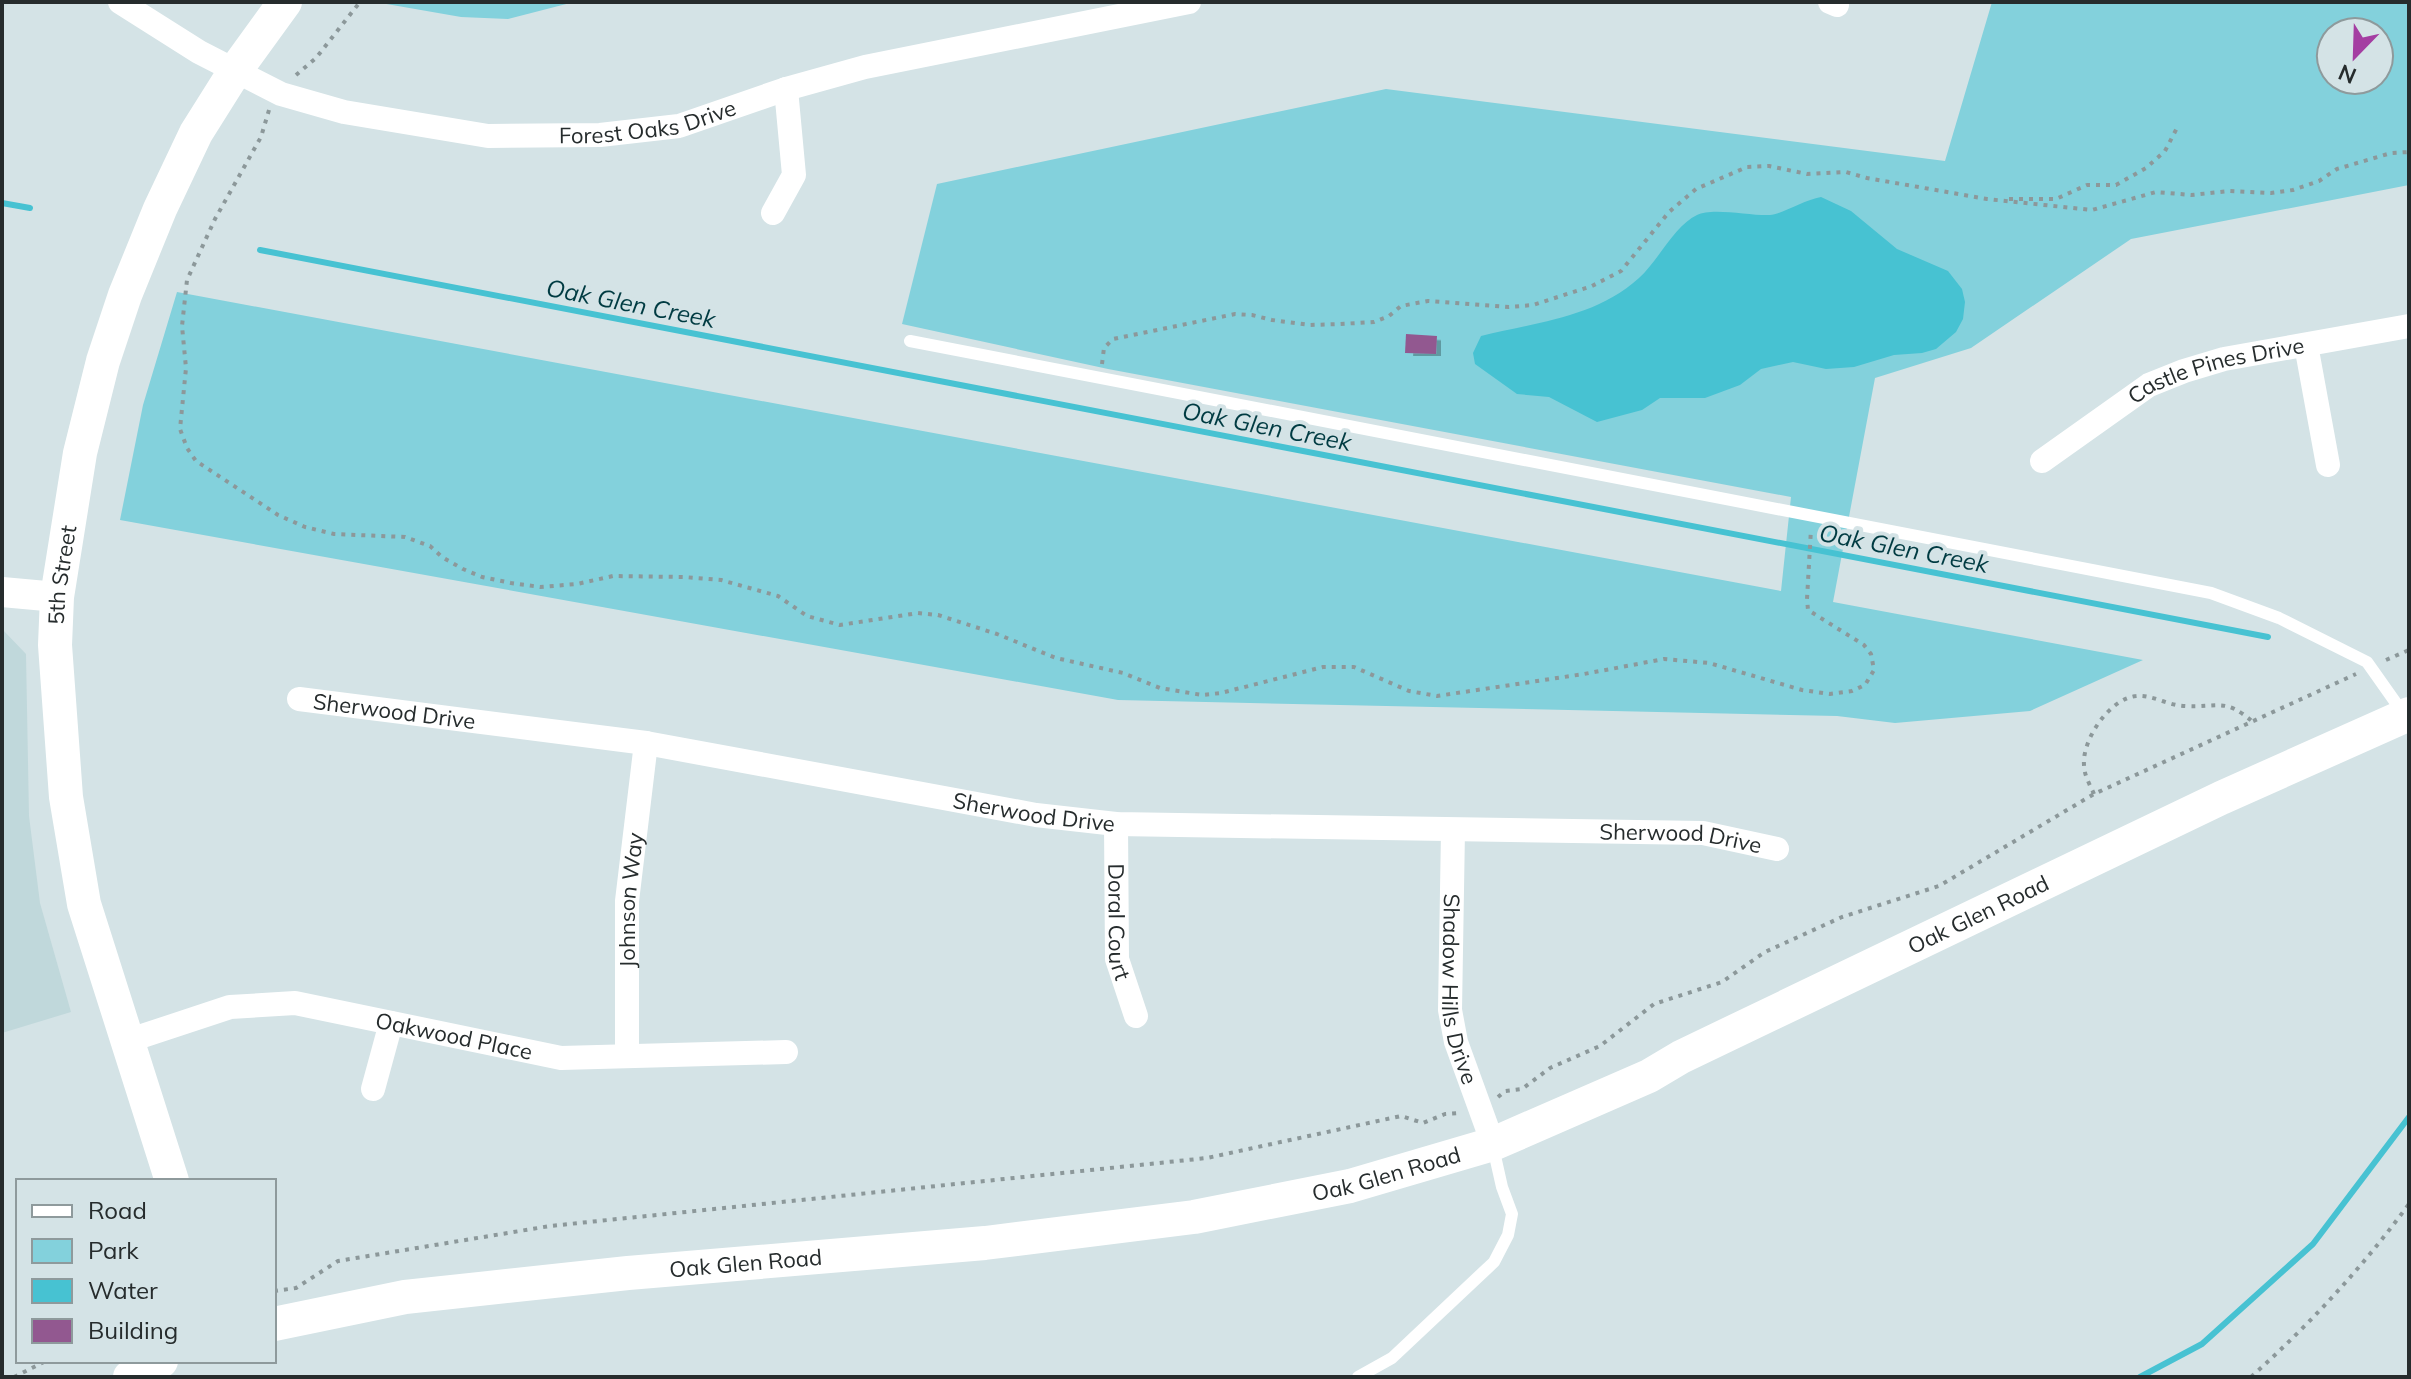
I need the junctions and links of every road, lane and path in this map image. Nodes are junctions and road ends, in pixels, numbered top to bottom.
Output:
1 (120, 2) edge
2 (285, 2) edge
3 (360, 2) edge
4 (415, 2) edge
5 (439, 2) edge
6 (1189, 2) edge
7 (235, 71) junction
8 (786, 89) junction
9 (281, 94) junction
10 (2178, 126) dead end
11 (2409, 152) edge
12 (1987, 199) junction
13 (773, 213) dead end
14 (2409, 326) edge
15 (910, 341) dead end
16 (2306, 345) junction
17 (1099, 379) junction
18 (2042, 461) dead end
19 (2328, 465) dead end
20 (1812, 515) junction
21 (2, 592) edge
22 (57, 597) junction
23 (2409, 650) edge
24 (2370, 667) junction
25 (299, 699) dead end
26 (2407, 714) edge
27 (2253, 722) junction
28 (646, 743) junction
29 (2094, 794) junction
30 (1116, 824) junction
31 (1453, 830) junction
32 (1777, 849) dead end
33 (1136, 1016) dead end
34 (391, 1023) junction
35 (127, 1041) junction
36 (786, 1052) dead end
37 (627, 1056) junction
38 (373, 1089) dead end
39 (1481, 1111) junction
40 (1493, 1144) junction
41 (171, 1179) edge
42 (2409, 1204) edge
43 (276, 1291) edge
44 (276, 1324) edge
45 (42, 1363) edge
46 (157, 1363) edge
47 (14, 1377) edge
48 (130, 1377) edge
49 (1358, 1377) edge
50 (2251, 1377) edge

1 - 7 street, Forest Oaks Drive
2 - 7 main road, 5th Street
3 - 9 path
4 - 5 path
6 - 8 street, Forest Oaks Drive
7 - 9 street, Forest Oaks Drive
7 - 22 main road, 5th Street
8 - 9 street, Forest Oaks Drive
8 - 13 street
9 - 20 path
10 - 12 path
11 - 12 path
12 - 17 path
14 - 16 street, Castle Pines Drive
15 - 17 lane
16 - 18 street, Castle Pines Drive
16 - 19 street
17 - 20 lane
20 - 24 lane
21 - 22 street
22 - 35 main road, 5th Street
23 - 24 path
24 - 26 lane
24 - 27 path
25 - 28 street, Sherwood Drive
26 - 40 main road, Oak Glen Road
27 - 29 path
27 - 29 path
28 - 30 street, Sherwood Drive
28 - 37 street, Johnson Way
29 - 39 path
30 - 31 street, Sherwood Drive
30 - 33 street, Doral Court
31 - 32 street, Sherwood Drive
31 - 39 street, Shadow Hills Drive
34 - 35 street, Oakwood Place
34 - 37 street, Oakwood Place
34 - 38 street
35 - 41 main road, 5th Street
36 - 37 street, Oakwood Place
39 - 40 street, Shadow Hills Drive
39 - 43 path
40 - 44 main road, Oak Glen Road
40 - 49 lane
42 - 50 path
45 - 47 path
46 - 48 main road

